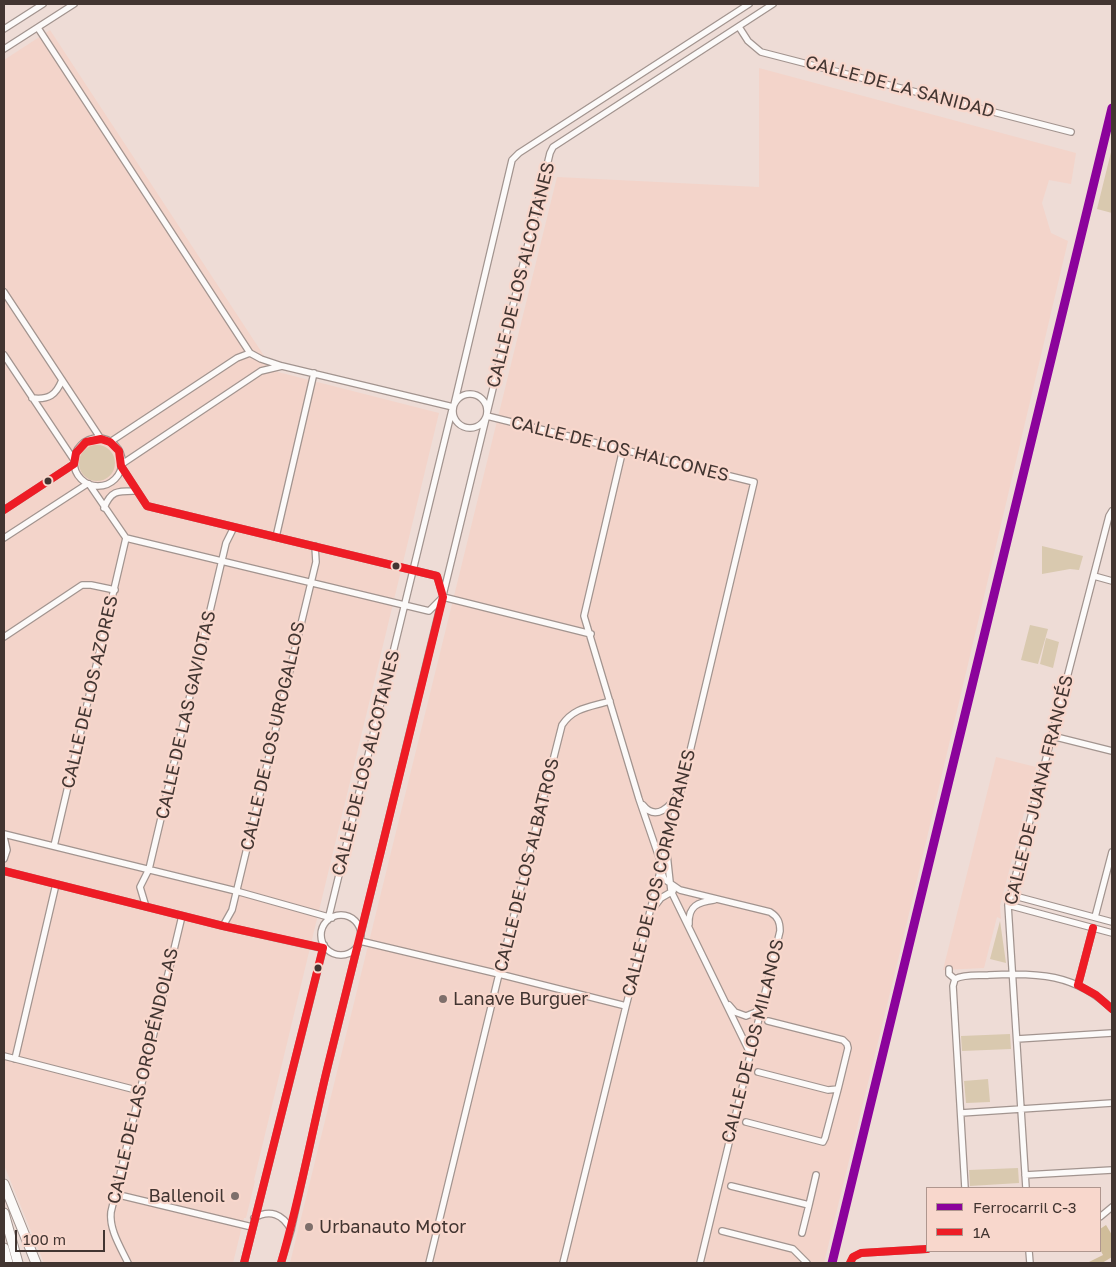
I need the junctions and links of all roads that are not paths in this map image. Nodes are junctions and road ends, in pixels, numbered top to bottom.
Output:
1 (43, 4) edge
2 (74, 4) edge
3 (748, 4) edge
4 (774, 4) edge
5 (739, 26) junction
6 (38, 28) junction
7 (4, 29) edge
8 (4, 49) edge
9 (1071, 132) dead end
10 (4, 292) edge
11 (250, 353) junction
12 (4, 355) edge
13 (10, 364) junction
14 (282, 366) junction
15 (4, 368) edge
16 (314, 373) junction
17 (62, 380) junction
18 (32, 398) junction
19 (453, 407) junction
20 (487, 415) junction
21 (101, 439) junction
22 (110, 442) junction
23 (623, 449) junction
24 (74, 462) junction
25 (121, 465) junction
26 (754, 482) joint
27 (88, 484) junction
28 (136, 491) junction
29 (104, 508) junction
30 (4, 510) edge
31 (1110, 514) edge
32 (234, 527) junction
33 (276, 537) junction
34 (4, 538) edge
35 (126, 538) junction
36 (315, 546) junction
37 (222, 561) junction
38 (413, 570) junction
39 (1094, 576) junction
40 (1112, 581) edge
41 (310, 582) junction
42 (115, 590) junction
43 (443, 597) junction
44 (404, 605) junction
45 (591, 634) junction
46 (4, 637) edge
47 (610, 701) junction
48 (1052, 736) junction
49 (1112, 751) edge
50 (682, 785) junction
51 (639, 799) junction
52 (4, 835) edge
53 (54, 846) junction
54 (666, 849) junction
55 (1112, 852) edge
56 (4, 859) edge
57 (662, 866) junction
58 (149, 870) junction
59 (4, 871) edge
60 (56, 884) junction
61 (670, 884) junction
62 (680, 890) junction
63 (236, 891) junction
64 (671, 891) junction
65 (1011, 895) junction
66 (718, 900) junction
67 (1008, 905) junction
68 (146, 907) junction
69 (651, 911) junction
70 (182, 916) junction
71 (1095, 917) junction
72 (329, 918) junction
73 (1112, 922) edge
74 (223, 926) junction
75 (1093, 928) junction
76 (690, 929) junction
77 (361, 933) junction
78 (1112, 933) edge
79 (360, 941) junction
80 (324, 947) junction
81 (357, 948) junction
82 (949, 970) dead end
83 (1013, 973) junction
84 (500, 974) junction
85 (955, 978) junction
86 (1078, 985) junction
87 (723, 998) junction
88 (763, 1001) junction
89 (626, 1006) junction
90 (1112, 1008) edge
91 (768, 1021) dead end
92 (1112, 1034) edge
93 (1017, 1039) junction
94 (750, 1053) junction
95 (4, 1056) edge
96 (15, 1059) junction
97 (758, 1072) dead end
98 (838, 1089) junction
99 (140, 1091) junction
100 (1112, 1103) edge
101 (1020, 1109) junction
102 (961, 1113) junction
103 (746, 1122) dead end
104 (1112, 1170) edge
105 (816, 1175) dead end
106 (1025, 1175) junction
107 (4, 1184) edge
108 (731, 1186) dead end
109 (965, 1187) edge
110 (1026, 1187) edge
111 (116, 1194) junction
112 (809, 1205) junction
113 (1112, 1208) edge
114 (4, 1213) edge
115 (1101, 1216) edge
116 (254, 1218) junction
117 (252, 1227) junction
118 (291, 1230) junction
119 (722, 1231) dead end
120 (802, 1233) dead end
121 (4, 1248) edge
122 (926, 1249) edge
123 (246, 1255) junction
124 (851, 1262) edge
125 (8, 1263) edge
126 (18, 1263) edge
127 (36, 1263) edge
128 (128, 1263) edge
129 (244, 1263) edge
130 (251, 1263) edge
131 (281, 1263) edge
132 (429, 1263) edge
133 (563, 1263) edge
134 (700, 1263) edge
135 (807, 1263) edge

1 - 7 street
2 - 6 street
3 - 19 street, CALLE DE LOS ALCOTANES
4 - 5 street
5 - 9 street, CALLE DE LA SANIDAD
5 - 20 street, CALLE DE LOS ALCOTANES
6 - 8 street
6 - 11 street
10 - 17 street
11 - 14 street
11 - 22 street
12 - 13 street
13 - 15 street
13 - 18 street
14 - 16 street
14 - 25 street
16 - 19 street
16 - 33 street
17 - 18 street
17 - 21 street
18 - 24 street
19 - 20 street
19 - 20 street
19 - 38 street, CALLE DE LOS ALCOTANES
20 - 23 street, CALLE DE LOS HALCONES
20 - 43 street, CALLE DE LOS ALCOTANES
21 - 22 street
21 - 24 street
22 - 25 street
23 - 26 street, CALLE DE LOS HALCONES
23 - 45 street
24 - 27 street
24 - 30 street
25 - 27 street
25 - 28 street
26 - 50 street, CALLE DE LOS CORMORANES
27 - 29 street
27 - 34 street
28 - 29 street
28 - 32 street
29 - 35 street
31 - 39 street, CALLE DE JUANA FRANCÉS
32 - 33 street
32 - 37 street, CALLE DE LAS GAVIOTAS
33 - 36 street
35 - 37 street
35 - 42 street, CALLE DE LOS AZORES
36 - 38 street
36 - 41 street, CALLE DE LOS UROGALLOS
37 - 41 street
37 - 58 street, CALLE DE LAS GAVIOTAS
38 - 43 street
38 - 44 street, CALLE DE LOS ALCOTANES
39 - 40 street
39 - 48 street, CALLE DE JUANA FRANCÉS
41 - 44 street
41 - 63 street, CALLE DE LOS UROGALLOS
42 - 46 street
42 - 53 street, CALLE DE LOS AZORES
43 - 44 street
43 - 45 street
43 - 77 street, CALLE DE LOS ALCOTANES
44 - 72 street, CALLE DE LOS ALCOTANES
45 - 47 street
47 - 51 street
47 - 84 street, CALLE DE LOS ALBATROS
48 - 49 street
48 - 65 street, CALLE DE JUANA FRANCÉS
50 - 51 street
50 - 54 street, CALLE DE LOS CORMORANES
51 - 57 street
52 - 53 street
52 - 56 street
53 - 58 street
54 - 57 street, CALLE DE LOS CORMORANES
54 - 61 street
55 - 71 street
57 - 61 street
57 - 69 street, CALLE DE LOS CORMORANES
58 - 63 street
58 - 68 street, CALLE DE LAS GAVIOTAS
59 - 60 street
60 - 68 street
60 - 96 street
61 - 62 street
61 - 64 street
62 - 64 street
62 - 66 street, CALLE DE LOS MILANOS
63 - 72 street
63 - 74 street, CALLE DE LOS UROGALLOS
64 - 69 street
64 - 76 street
65 - 67 street, CALLE DE JUANA FRANCÉS
65 - 71 street
66 - 76 street
66 - 88 street, CALLE DE LOS MILANOS
67 - 75 street
67 - 83 street, CALLE DE JUANA FRANCÉS
68 - 70 street
69 - 89 street, CALLE DE LOS CORMORANES
70 - 74 street
70 - 99 street, CALLE DE LAS OROPÉNDOLAS
71 - 73 street
72 - 77 street
72 - 80 street
74 - 80 street
75 - 78 street
75 - 86 street
76 - 87 street
77 - 79 street
79 - 81 street
79 - 84 street
80 - 81 street
80 - 116 street
81 - 118 street
82 - 85 street
83 - 85 street
83 - 86 street
83 - 93 street, CALLE DE JUANA FRANCÉS
84 - 89 street
84 - 132 street, CALLE DE LOS ALBATROS
85 - 102 street
86 - 90 street
87 - 88 street
87 - 94 street
88 - 94 street, CALLE DE LOS MILANOS
89 - 133 street, CALLE DE LOS CORMORANES
91 - 98 street
92 - 93 street
93 - 101 street, CALLE DE JUANA FRANCÉS
94 - 134 street, CALLE DE LOS MILANOS
95 - 96 street
96 - 99 street
97 - 98 street
98 - 103 street
99 - 111 street, CALLE DE LAS OROPÉNDOLAS
100 - 101 street
101 - 102 street
101 - 106 street, CALLE DE JUANA FRANCÉS
102 - 109 street
104 - 106 street
105 - 112 street
106 - 110 street, CALLE DE JUANA FRANCÉS
107 - 127 highway
108 - 112 street
111 - 117 street
111 - 128 street, CALLE DE LAS OROPÉNDOLAS
112 - 120 street
113 - 115 street
114 - 126 highway
116 - 117 street
116 - 118 street
117 - 123 street
118 - 131 street
119 - 135 street
121 - 125 highway
122 - 124 street
123 - 129 street
123 - 130 street

